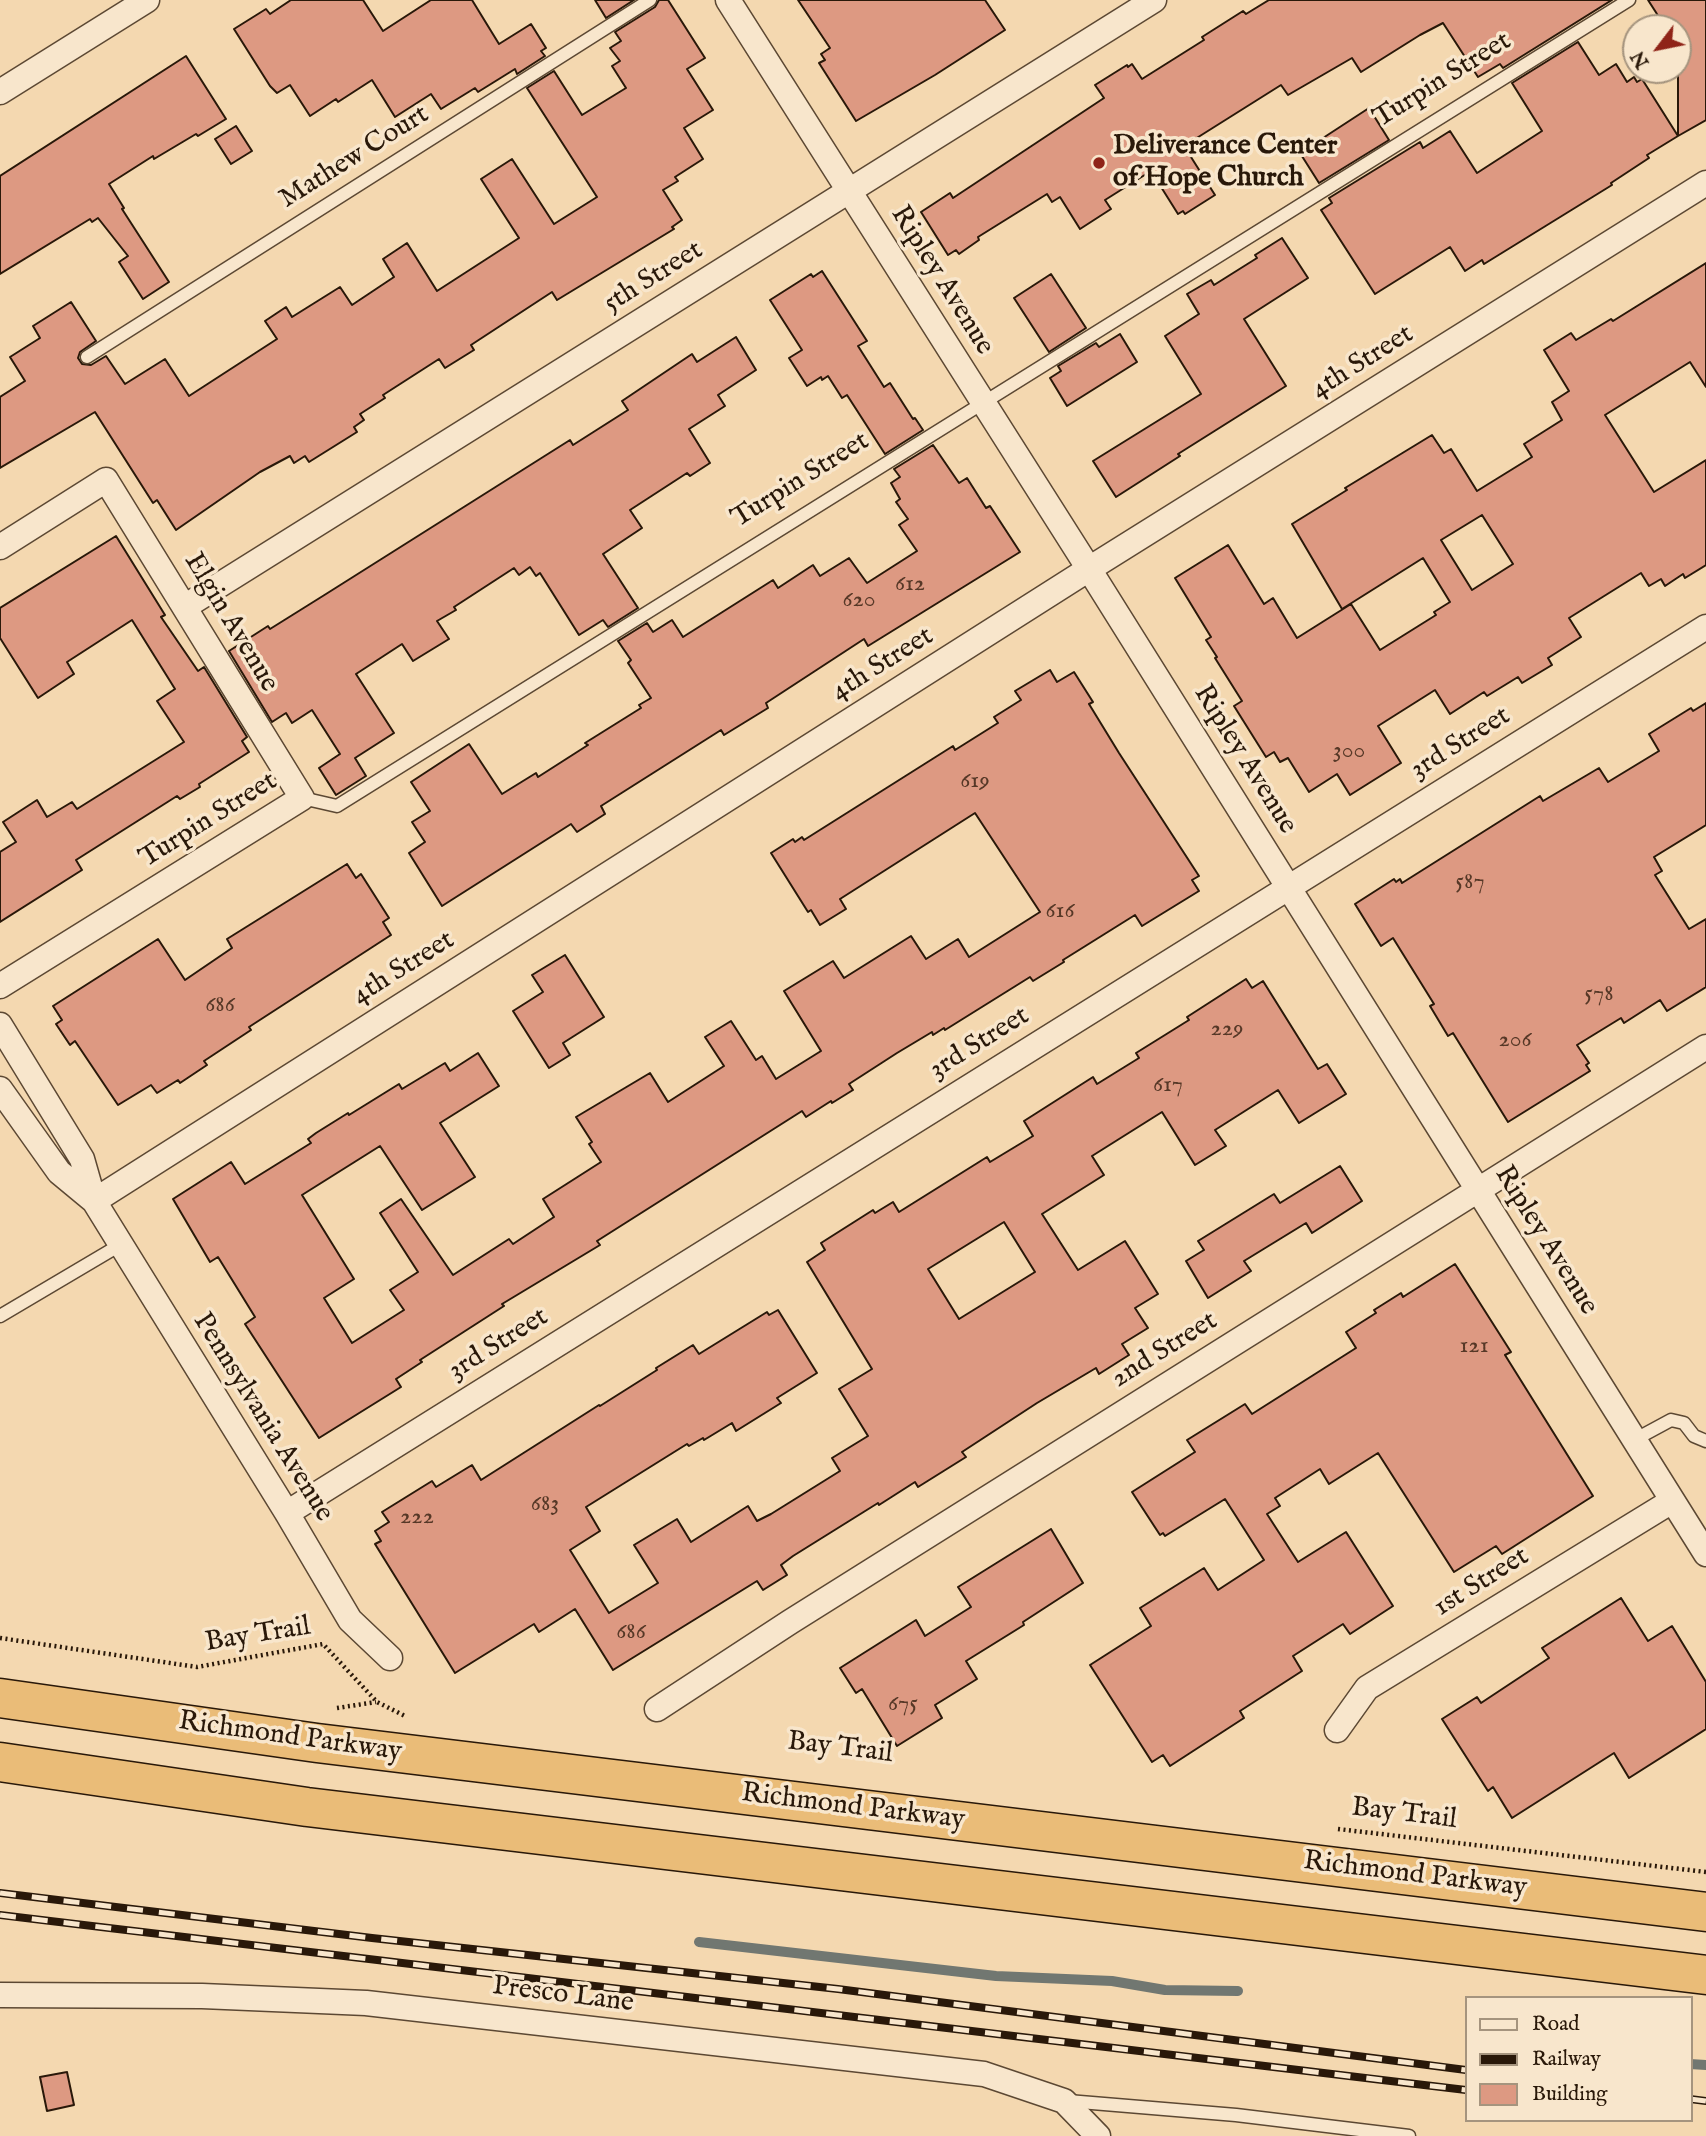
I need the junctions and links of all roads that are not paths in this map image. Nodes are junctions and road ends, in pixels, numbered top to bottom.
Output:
1 (147, 0) edge
2 (650, 0) edge
3 (728, 0) edge
4 (1154, 0) edge
5 (1629, 0) edge
6 (0, 92) edge
7 (1706, 183) edge
8 (849, 191) junction
9 (87, 357) dead end
10 (983, 403) junction
11 (0, 547) edge
12 (1089, 569) junction
13 (186, 606) junction
14 (1706, 627) edge
15 (302, 798) junction
16 (1289, 887) junction
17 (0, 986) edge
18 (0, 1025) edge
19 (1706, 1047) edge
20 (0, 1089) edge
21 (1478, 1190) junction
22 (94, 1201) junction
23 (120, 1245) junction
24 (0, 1317) edge
25 (1634, 1440) junction
26 (1706, 1441) edge
27 (1672, 1501) junction
28 (287, 1513) junction
29 (1706, 1555) edge
30 (390, 1658) dead end
31 (0, 1698) edge
32 (657, 1709) dead end
33 (1336, 1730) dead end
34 (0, 1762) edge
35 (1706, 1912) edge
36 (1706, 1975) edge
37 (0, 1995) edge
38 (1064, 2101) junction
39 (1098, 2136) edge
40 (1409, 2136) edge

1 - 6 street
2 - 9 lane, Mathew Court
3 - 8 street, Ripley Avenue
4 - 8 street, 5th Street
5 - 10 lane, Turpin Street
7 - 12 street, 4th Street
8 - 10 street, Ripley Avenue
8 - 13 street, 5th Street
10 - 12 street, Ripley Avenue
10 - 15 lane, Turpin Street
11 - 13 street, Elgin Avenue
12 - 16 street, Ripley Avenue
12 - 22 street, 4th Street
13 - 15 street, Elgin Avenue
14 - 16 street, 3rd Street
15 - 17 street, Turpin Street
16 - 21 street, Ripley Avenue
16 - 28 street, 3rd Street
18 - 22 street, Pennsylvania Avenue
19 - 21 street, 2nd Street
20 - 22 street, Pennsylvania Avenue
21 - 25 street, Ripley Avenue
21 - 32 street, 2nd Street
22 - 23 street, Pennsylvania Avenue
23 - 24 lane
23 - 28 street, Pennsylvania Avenue
25 - 26 lane
25 - 27 street, Ripley Avenue
27 - 29 street, Ripley Avenue
27 - 33 street, 1st Street
28 - 30 street, Pennsylvania Avenue
31 - 35 highway, Richmond Parkway
34 - 36 highway
37 - 38 street, Presco Lane
38 - 39 street, Presco Lane
38 - 40 lane

